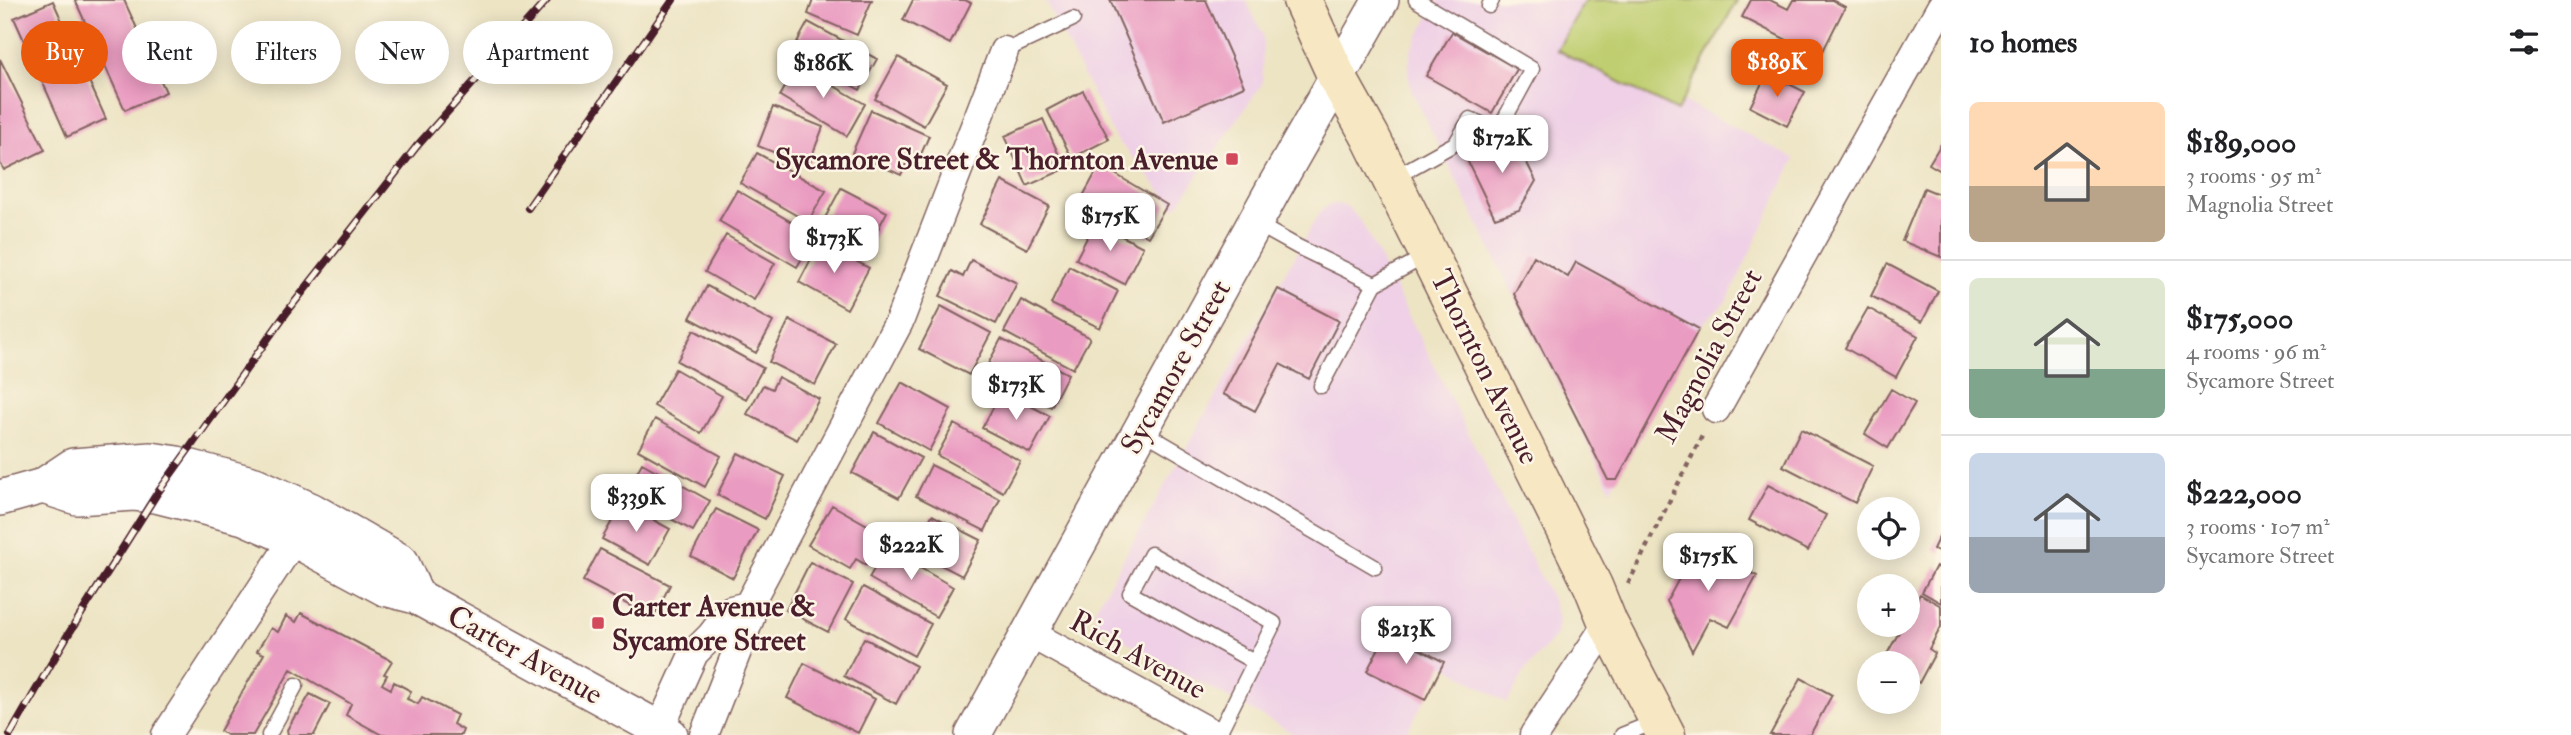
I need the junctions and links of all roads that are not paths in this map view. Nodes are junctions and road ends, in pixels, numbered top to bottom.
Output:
1 (1302, 0) edge
2 (1381, 0) edge
3 (1416, 0) edge
4 (1941, 7) edge
5 (1073, 19) dead end
6 (1004, 51) joint
7 (1337, 77) junction
8 (1392, 179) junction
9 (1255, 223) junction
10 (1429, 254) junction
11 (1375, 284) junction
12 (1321, 386) dead end
13 (1716, 409) road end
14 (1141, 430) junction
15 (43, 486) junction
16 (0, 498) edge
17 (294, 539) junction
18 (1375, 566) dead end
19 (416, 596) junction
20 (748, 606) junction
21 (1608, 623) junction
22 (1029, 633) junction
23 (1254, 662) junction
24 (296, 685) dead end
25 (1662, 728) edge
26 (665, 732) edge
27 (166, 735) edge
28 (269, 735) edge
29 (704, 735) edge
30 (973, 735) edge
31 (1216, 735) edge
32 (1534, 735) edge
33 (1622, 735) edge

1 - 7 main road, Thornton Avenue
2 - 7 street, Sycamore Street
3 - 8 lane
4 - 13 street, Magnolia Street
5 - 6 lane
6 - 20 street
7 - 8 main road, Thornton Avenue
7 - 9 street, Sycamore Street
8 - 10 main road, Thornton Avenue
9 - 11 lane
9 - 14 street, Sycamore Street
10 - 11 lane
10 - 21 main road, Thornton Avenue
11 - 12 lane
14 - 18 lane
14 - 22 street, Sycamore Street
15 - 16 street, Carter Avenue
15 - 17 street, Carter Avenue
15 - 19 street, Carter Avenue
17 - 19 street, Carter Avenue
17 - 27 street
19 - 26 street, Carter Avenue
20 - 26 street
20 - 29 street
21 - 25 main road, Thornton Avenue
21 - 32 street
22 - 30 street, Sycamore Street
22 - 31 street, Rich Avenue
23 - 23 lane
23 - 31 lane
24 - 28 lane
25 - 33 lane

